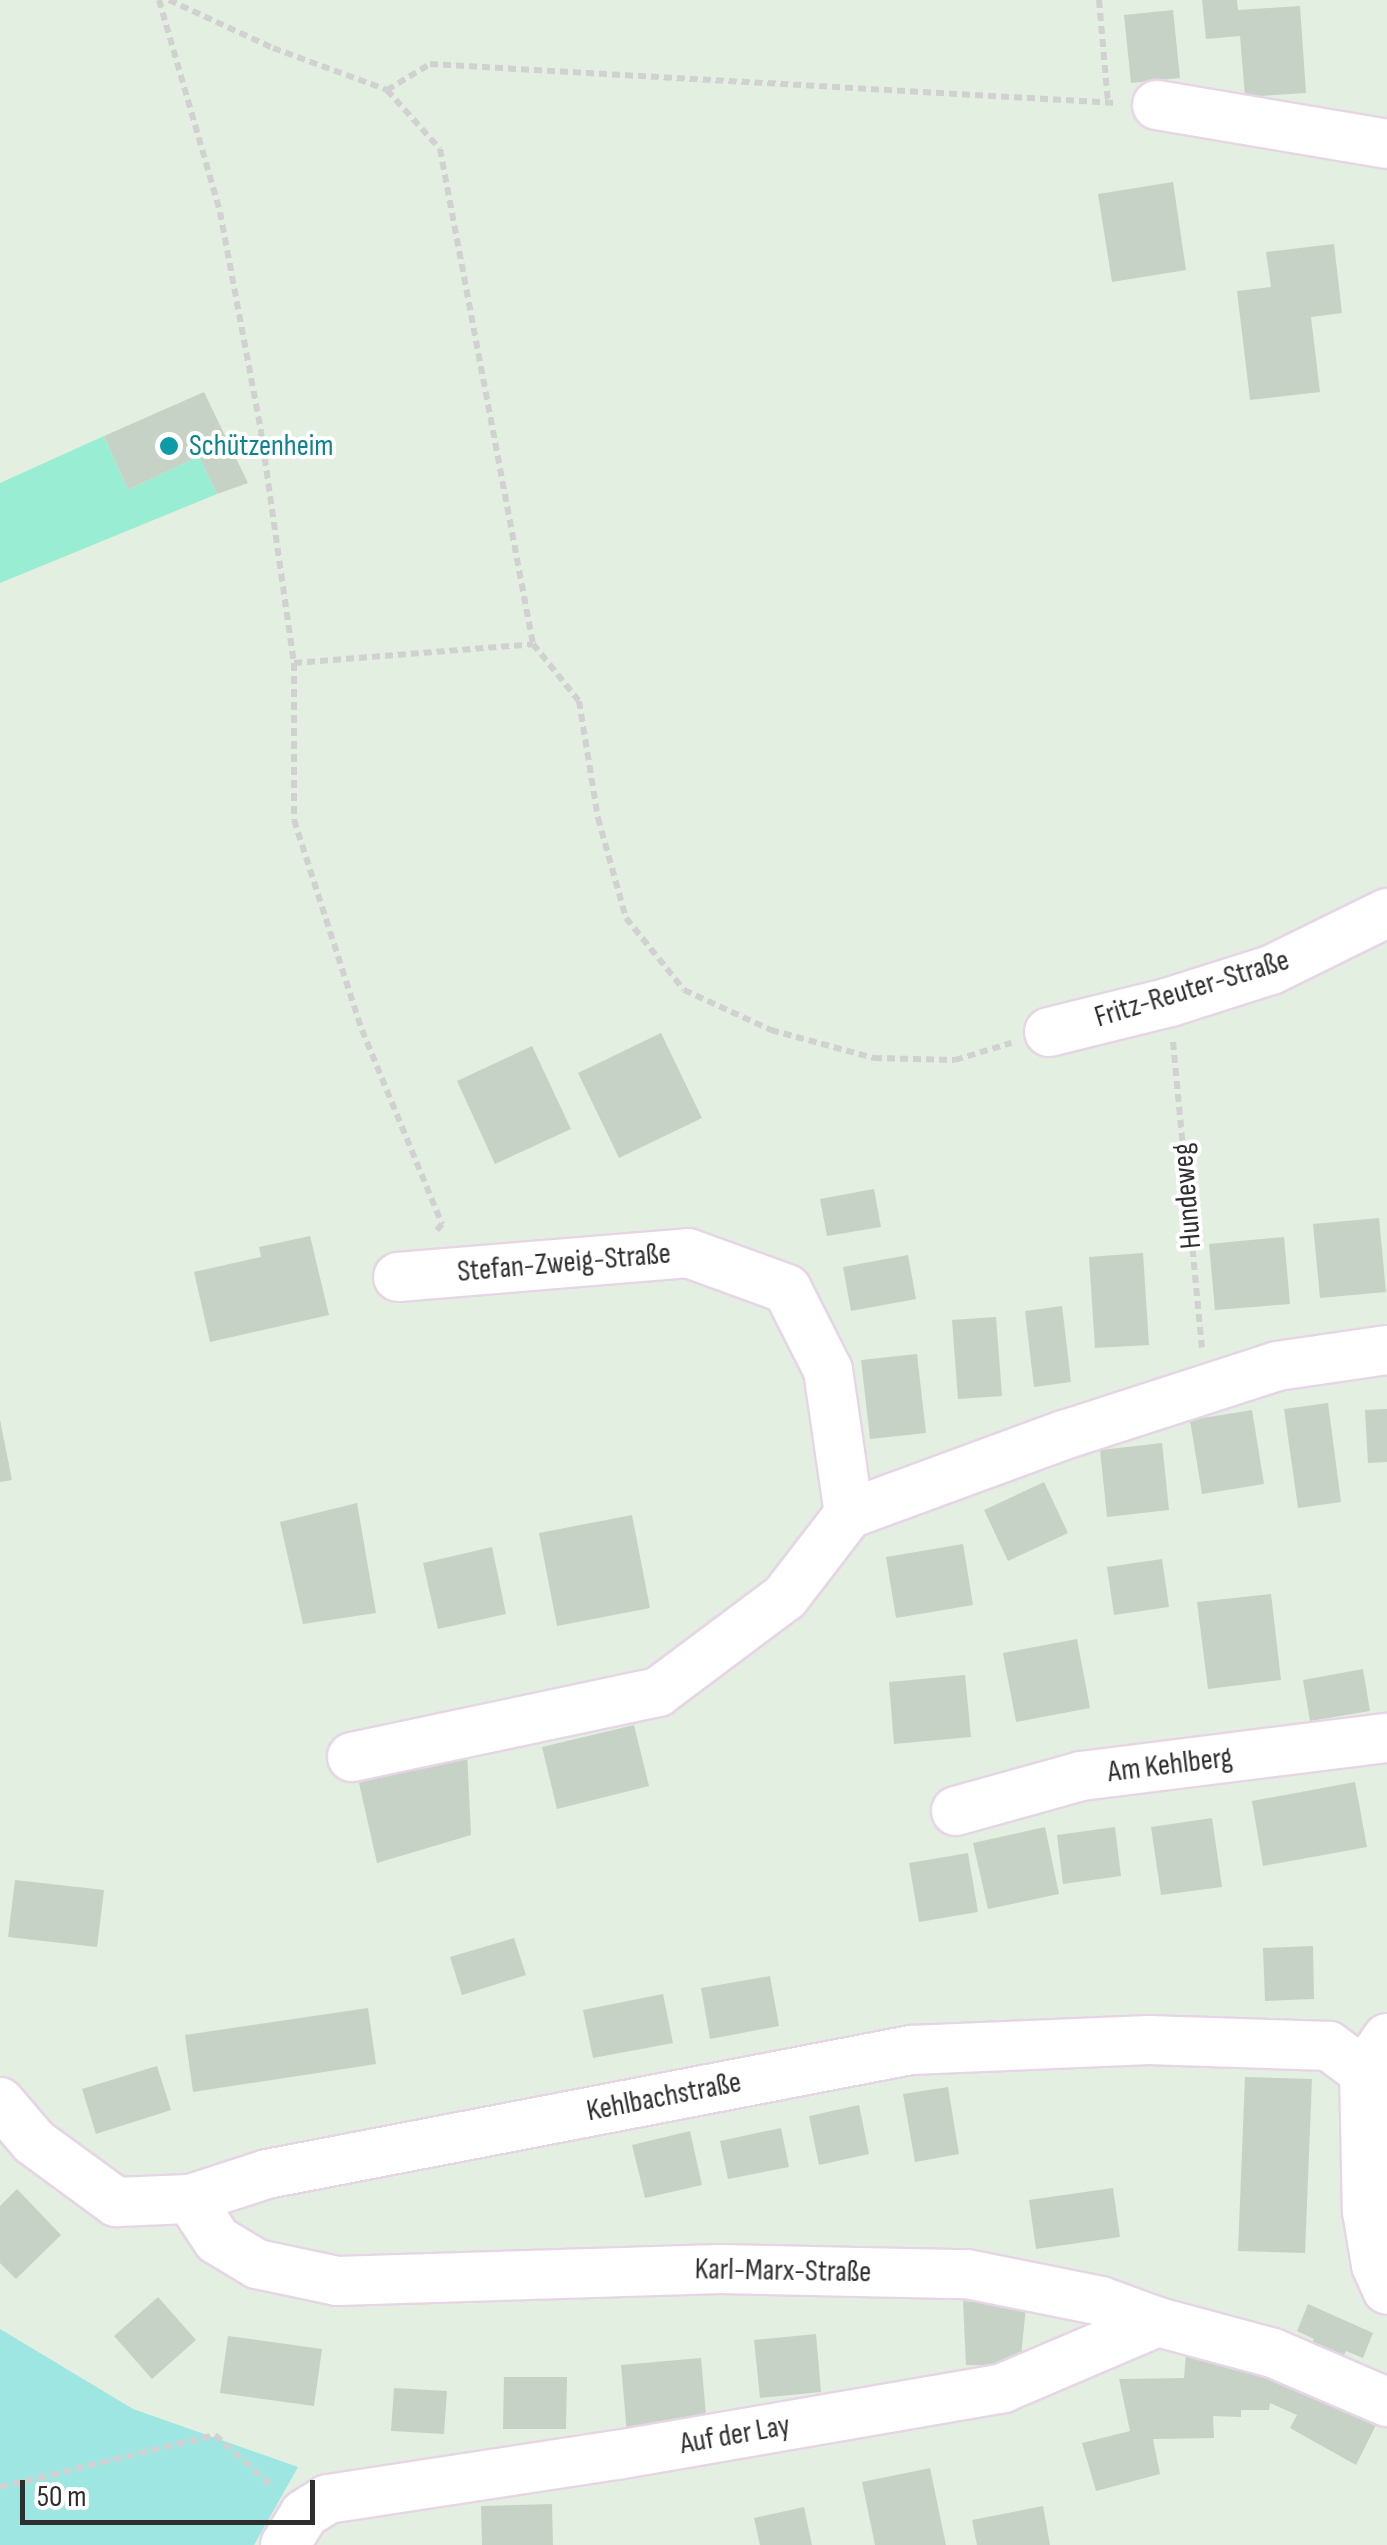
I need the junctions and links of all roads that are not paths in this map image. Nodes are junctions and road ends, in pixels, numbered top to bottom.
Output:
1 (1156, 105) road end
2 (1387, 144) edge
3 (1387, 913) edge
4 (1049, 1032) road end
5 (398, 1277) road end
6 (1387, 1350) edge
7 (849, 1514) junction
8 (1387, 1738) edge
9 (352, 1757) dead end
10 (956, 1811) dead end
11 (1375, 2055) edge
12 (0, 2102) edge
13 (190, 2198) junction
14 (1377, 2213) edge
15 (1387, 2290) edge
16 (1158, 2322) junction
17 (1387, 2402) edge
18 (295, 2530) edge

1 - 2 street
3 - 4 street, Fritz-Reuter-Straße
5 - 7 street, Stefan-Zweig-Straße
6 - 7 street
7 - 9 street
8 - 10 street, Am Kehlberg
11 - 13 street, Kehlbachstraße
11 - 14 street
12 - 13 street, Kehlbachstraße
13 - 16 street, Karl-Marx-Straße
14 - 15 street
16 - 17 street, Karl-Marx-Straße
16 - 18 street, Auf der Lay

